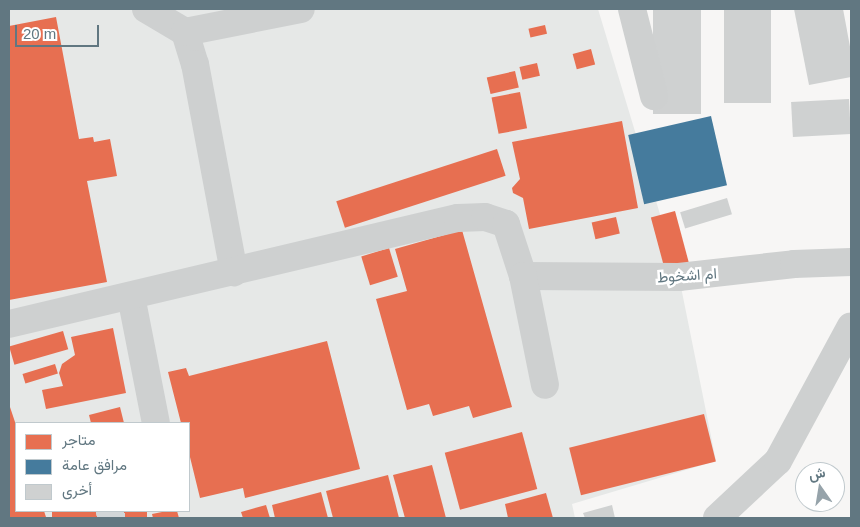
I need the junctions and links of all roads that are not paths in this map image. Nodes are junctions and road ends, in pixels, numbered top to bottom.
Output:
1 (146, 9) edge
2 (302, 9) edge
3 (632, 9) edge
4 (185, 32) junction
5 (654, 96) dead end
6 (851, 262) edge
7 (234, 272) junction
8 (523, 276) junction
9 (131, 296) junction
10 (9, 324) edge
11 (851, 326) edge
12 (545, 385) dead end
13 (156, 422) edge
14 (717, 518) edge

1 - 4 street
2 - 4 street
3 - 5 street
4 - 7 street
6 - 8 street, ام اشخوط
7 - 8 street
7 - 9 street
8 - 12 street
9 - 10 street
9 - 13 street
11 - 14 street

